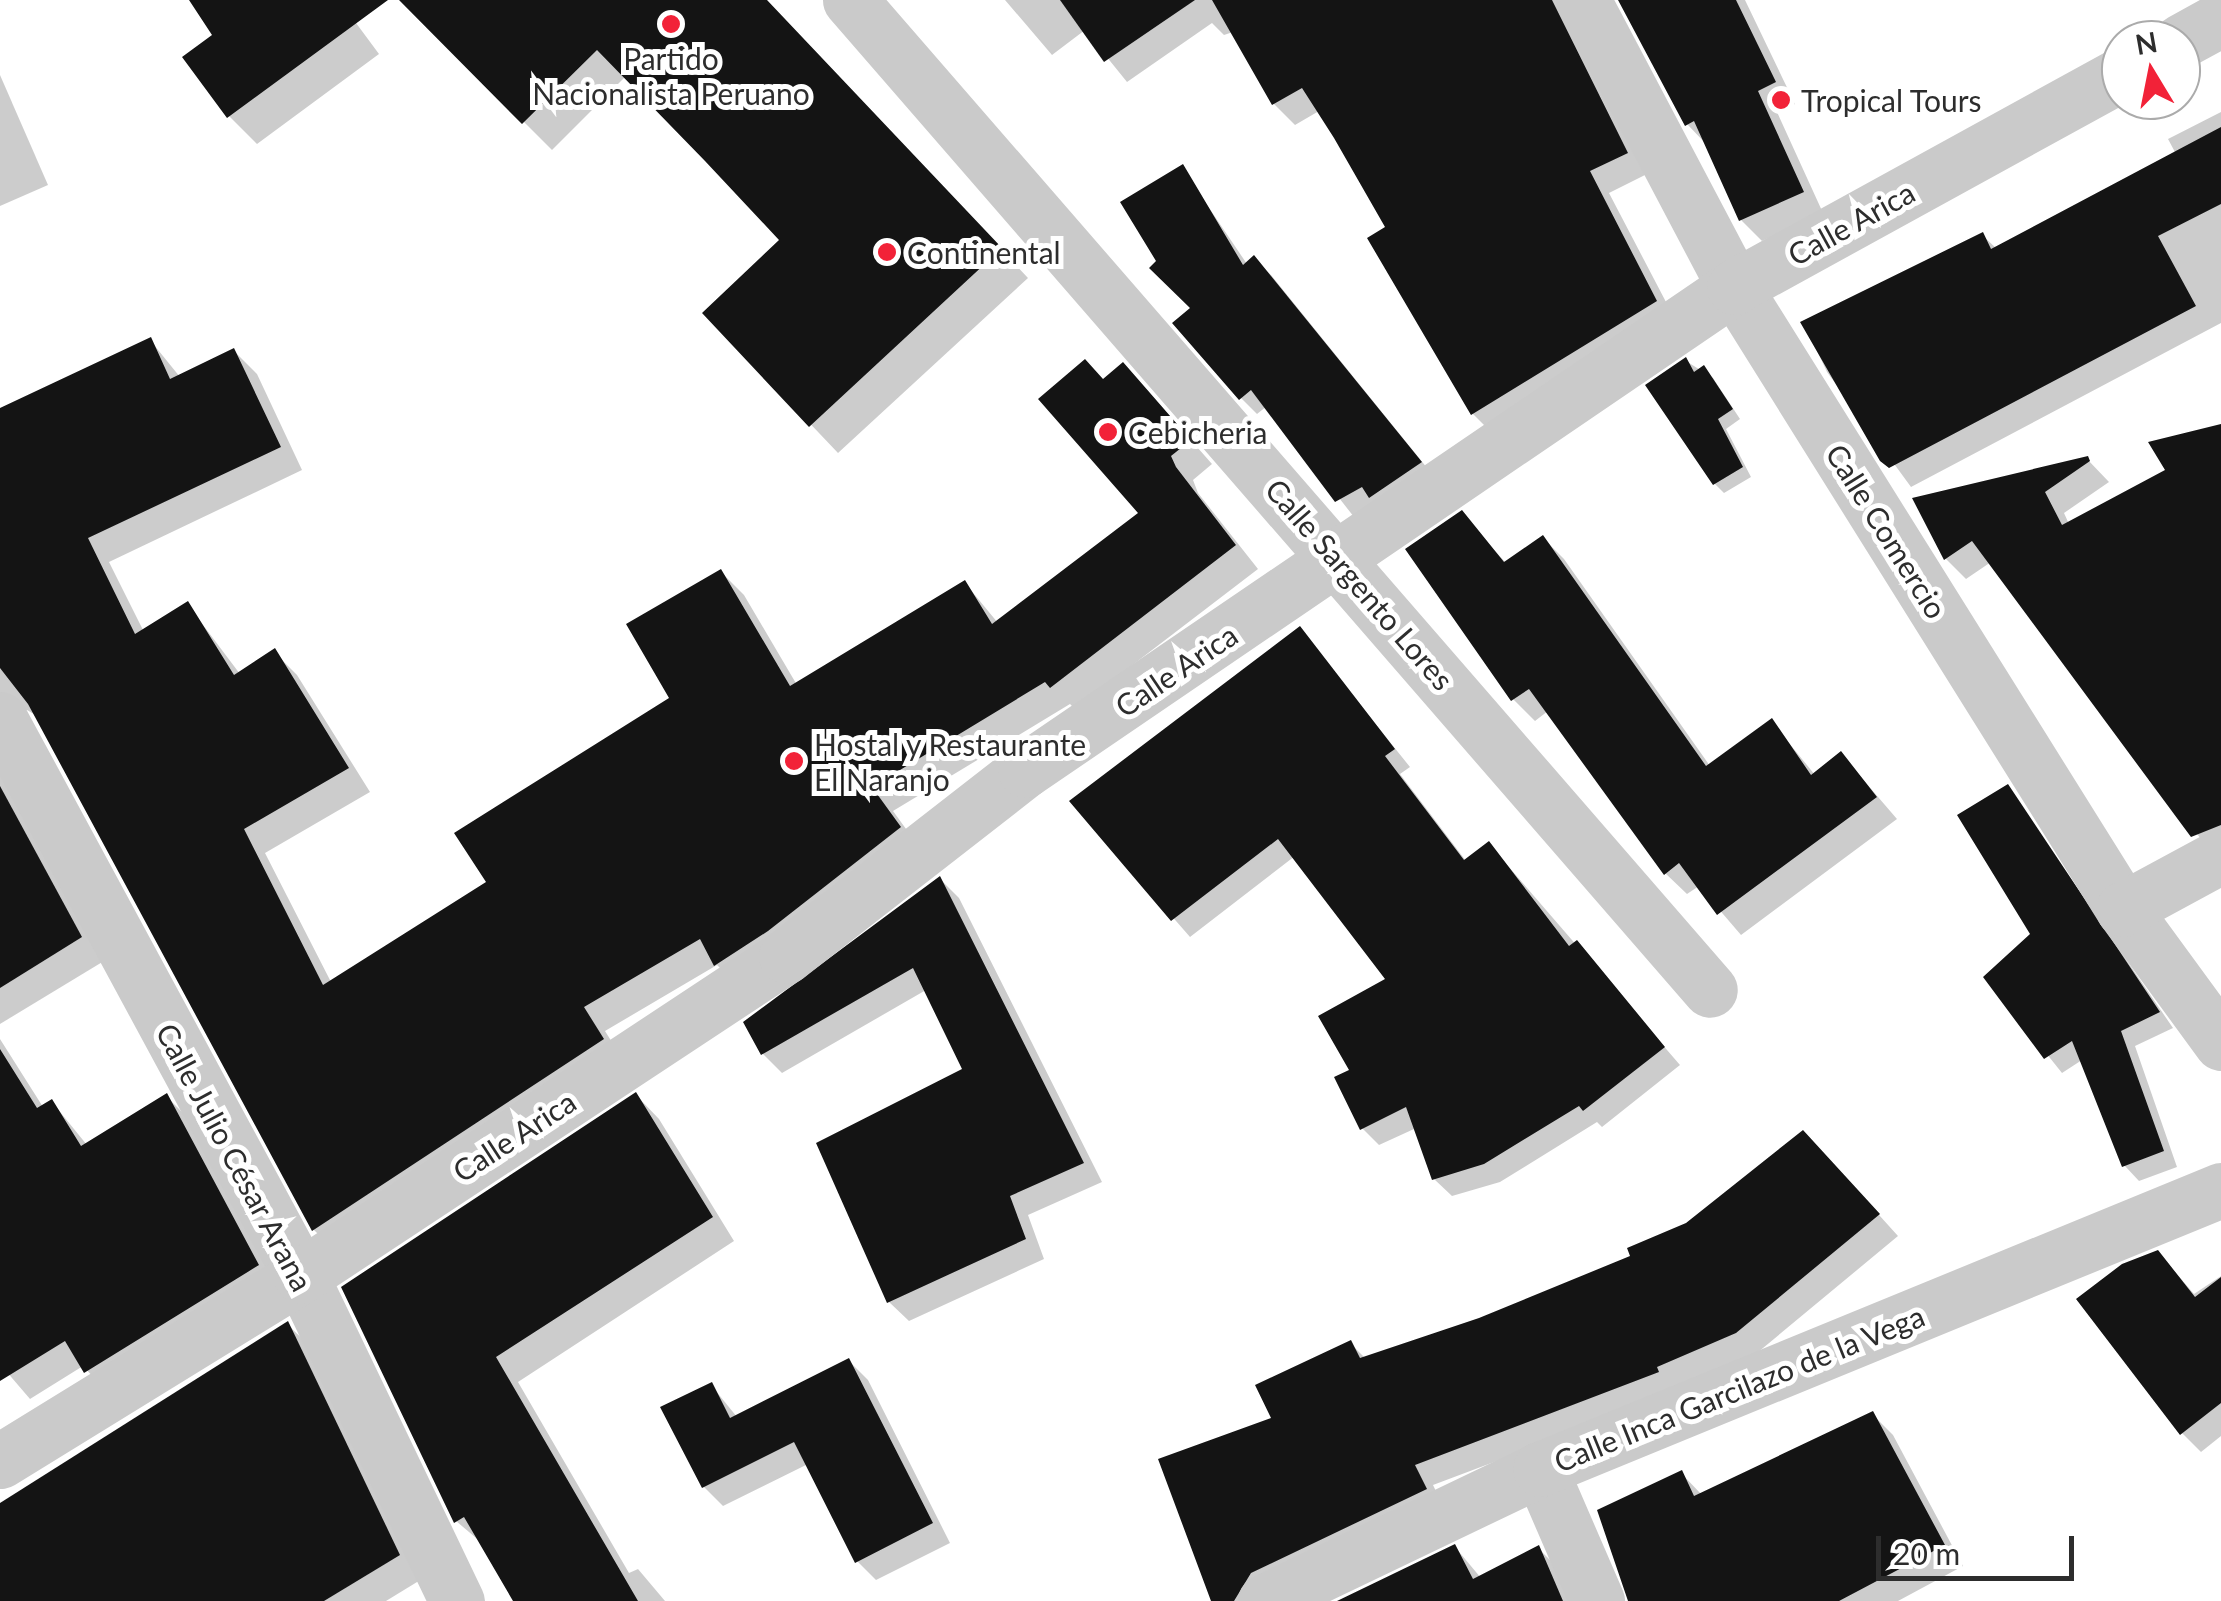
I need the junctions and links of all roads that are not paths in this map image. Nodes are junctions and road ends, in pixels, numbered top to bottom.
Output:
1 (850, 0) edge
2 (1583, 0) edge
3 (2101, 85) edge
4 (1734, 286) junction
5 (1341, 561) junction
6 (0, 719) edge
7 (2221, 856) edge
8 (2124, 909) junction
9 (1710, 990) dead end
10 (2221, 1043) edge
11 (2221, 1190) edge
12 (301, 1276) junction
13 (0, 1461) edge
14 (1540, 1469) junction
15 (458, 1601) edge
16 (1265, 1601) edge
17 (1598, 1601) edge

1 - 5 street, Calle Sargento Lores
2 - 4 street, Calle Comercio
3 - 4 street, Calle Arica
4 - 5 street, Calle Arica
4 - 8 street, Calle Comercio
5 - 9 street, Calle Sargento Lores
5 - 12 street, Calle Arica
6 - 12 street, Calle Julio César Arana
7 - 8 street
8 - 10 street, Calle Comercio
11 - 14 street, Calle Inca Garcilazo de la Vega
12 - 13 street, Calle Arica
12 - 15 street, Calle Julio César Arana
14 - 16 street, Calle Inca Garcilazo de la Vega
14 - 17 street

